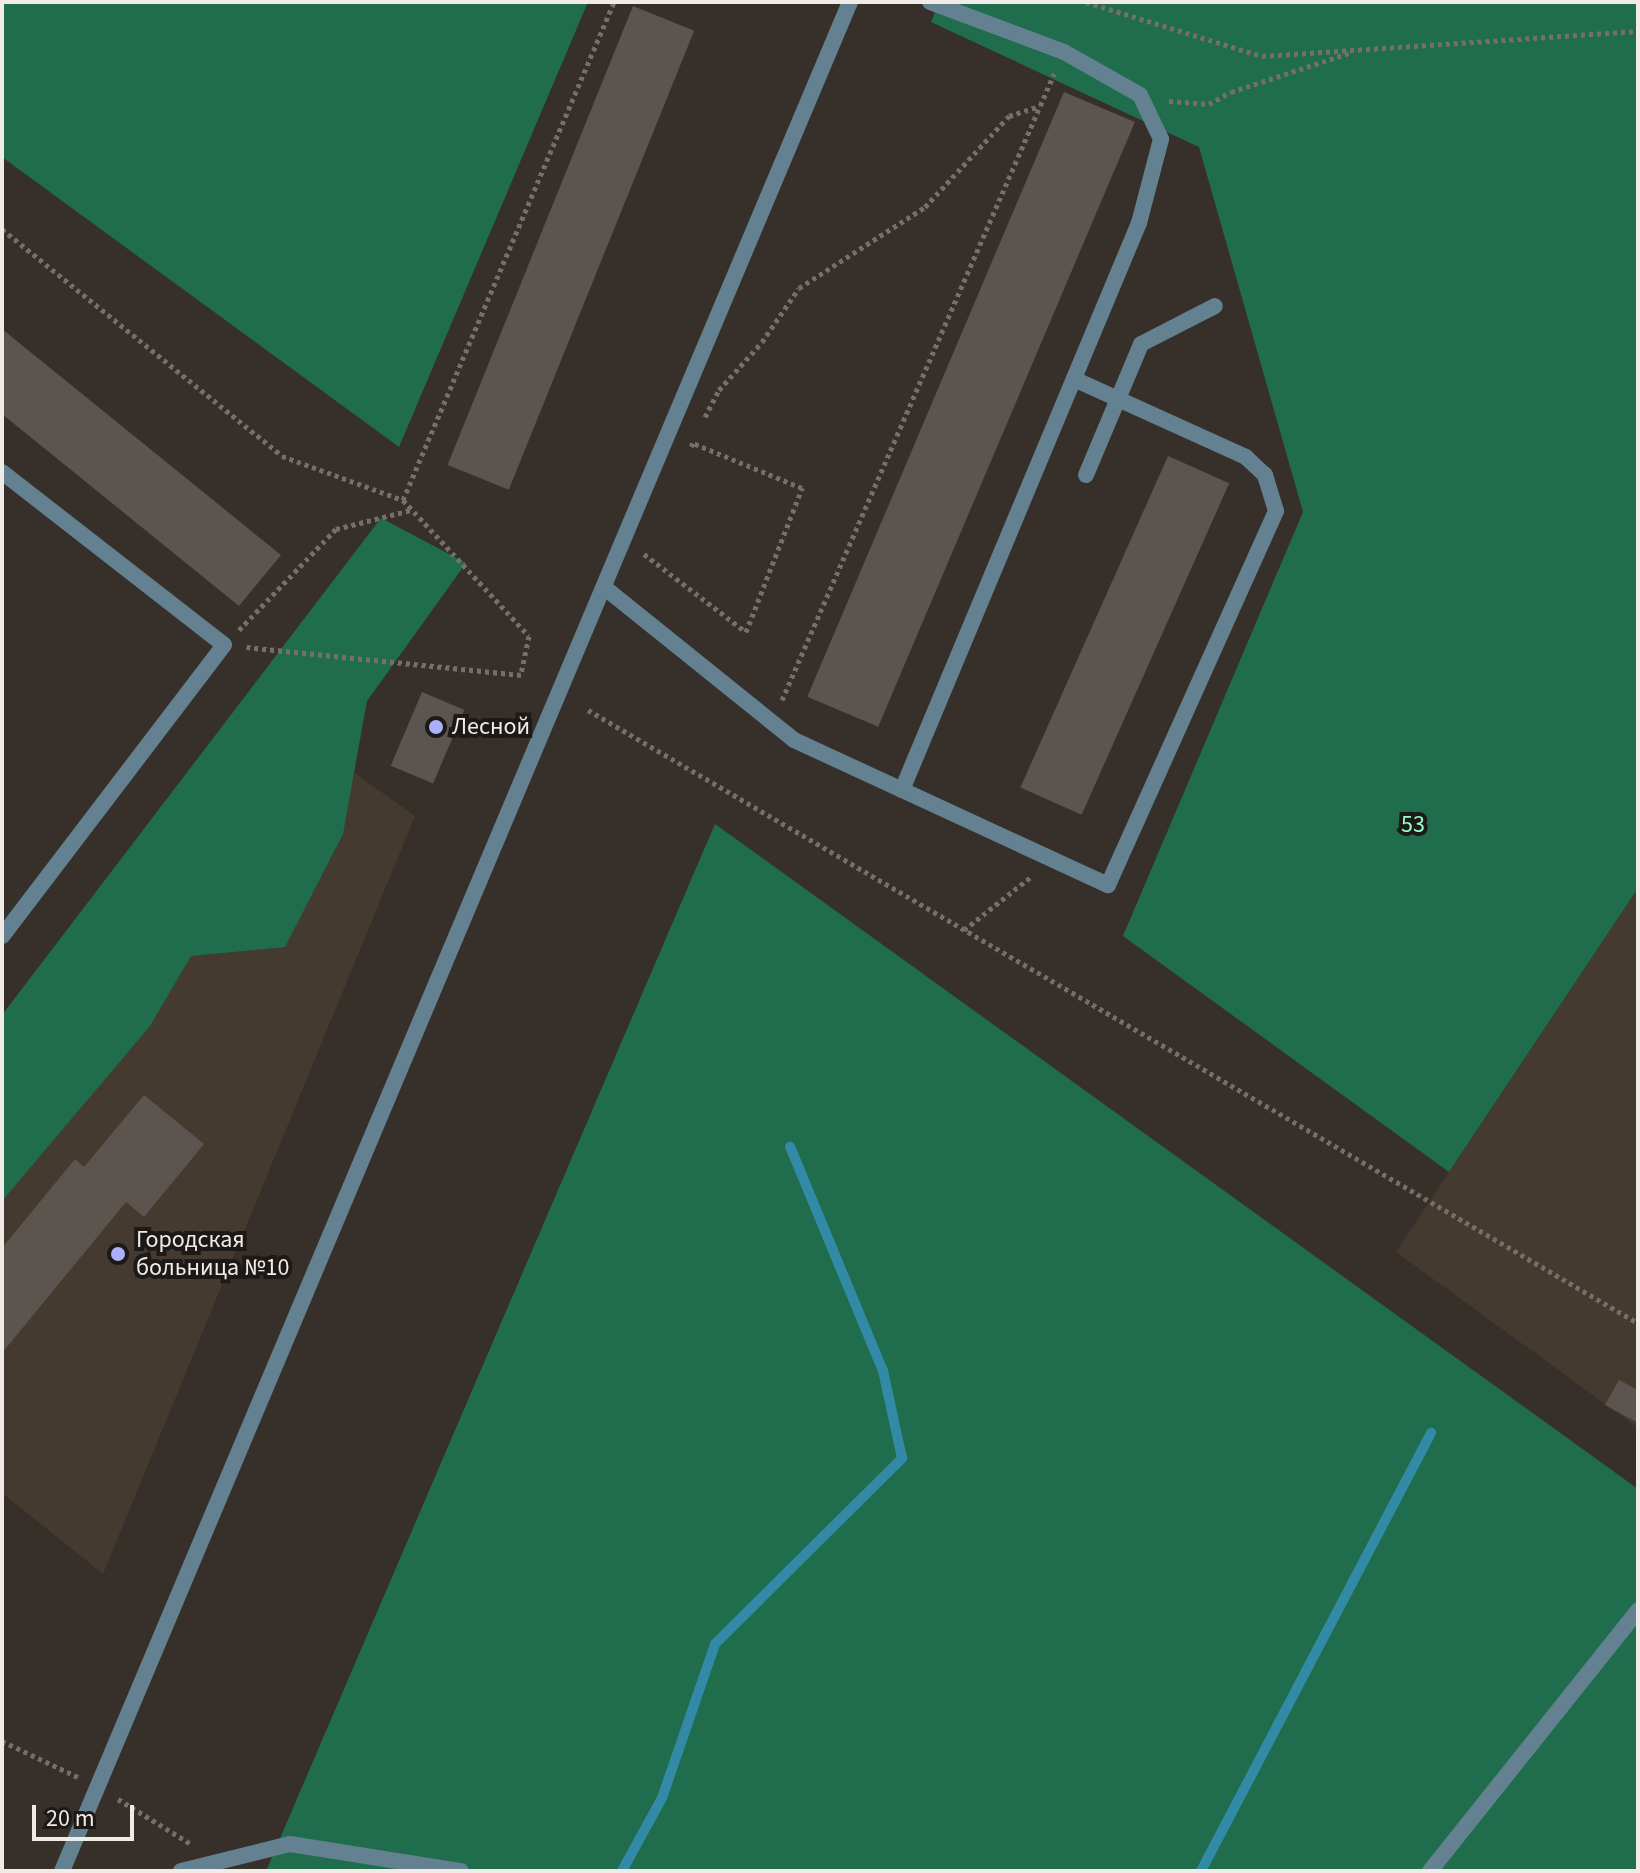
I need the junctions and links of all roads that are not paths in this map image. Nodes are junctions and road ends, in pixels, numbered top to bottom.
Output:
1 (850, 2) edge
2 (930, 2) edge
3 (1215, 306) dead end
4 (1074, 379) junction
5 (1118, 399) junction
6 (2, 472) edge
7 (1086, 475) dead end
8 (605, 588) junction
9 (902, 790) junction
10 (2, 936) edge
11 (1638, 1610) edge
12 (62, 1871) edge
13 (181, 1871) edge
14 (461, 1871) edge
15 (1430, 1871) edge

1 - 8 street
2 - 4 street
3 - 5 street
4 - 5 street
4 - 9 street
5 - 7 street
5 - 9 street
6 - 10 street
8 - 9 street
8 - 12 street
11 - 15 street
13 - 14 street

